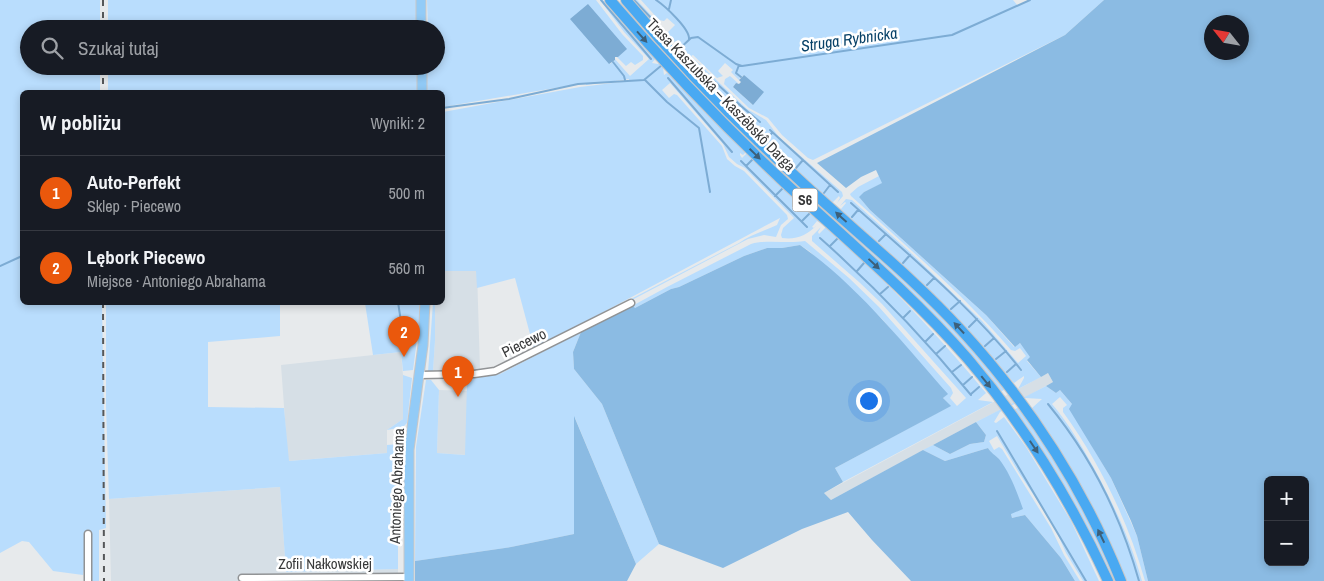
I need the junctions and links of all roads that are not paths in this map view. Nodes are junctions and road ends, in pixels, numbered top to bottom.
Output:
1 (420, 0) edge
2 (610, 0) edge
3 (626, 0) edge
4 (421, 20) edge
5 (422, 75) edge
6 (422, 90) edge
7 (631, 303) dead end
8 (425, 305) edge
9 (419, 375) junction
10 (88, 534) dead end
11 (242, 578) dead end
12 (409, 579) edge
13 (88, 581) edge
14 (1108, 581) edge
15 (1121, 581) edge

1 - 4 main road
2 -> 14 highway, Trasa Kaszubska – Kaszëbskô Darga / S6
15 -> 3 highway, Trasa Kaszubska – Kaszëbskô Darga / S6
5 - 6 main road
7 - 9 street, Piecewo
8 - 9 main road, Antoniego Abrahama
9 - 12 main road, Antoniego Abrahama
10 - 13 street
11 - 12 street, Zofii Nałkowskiej

